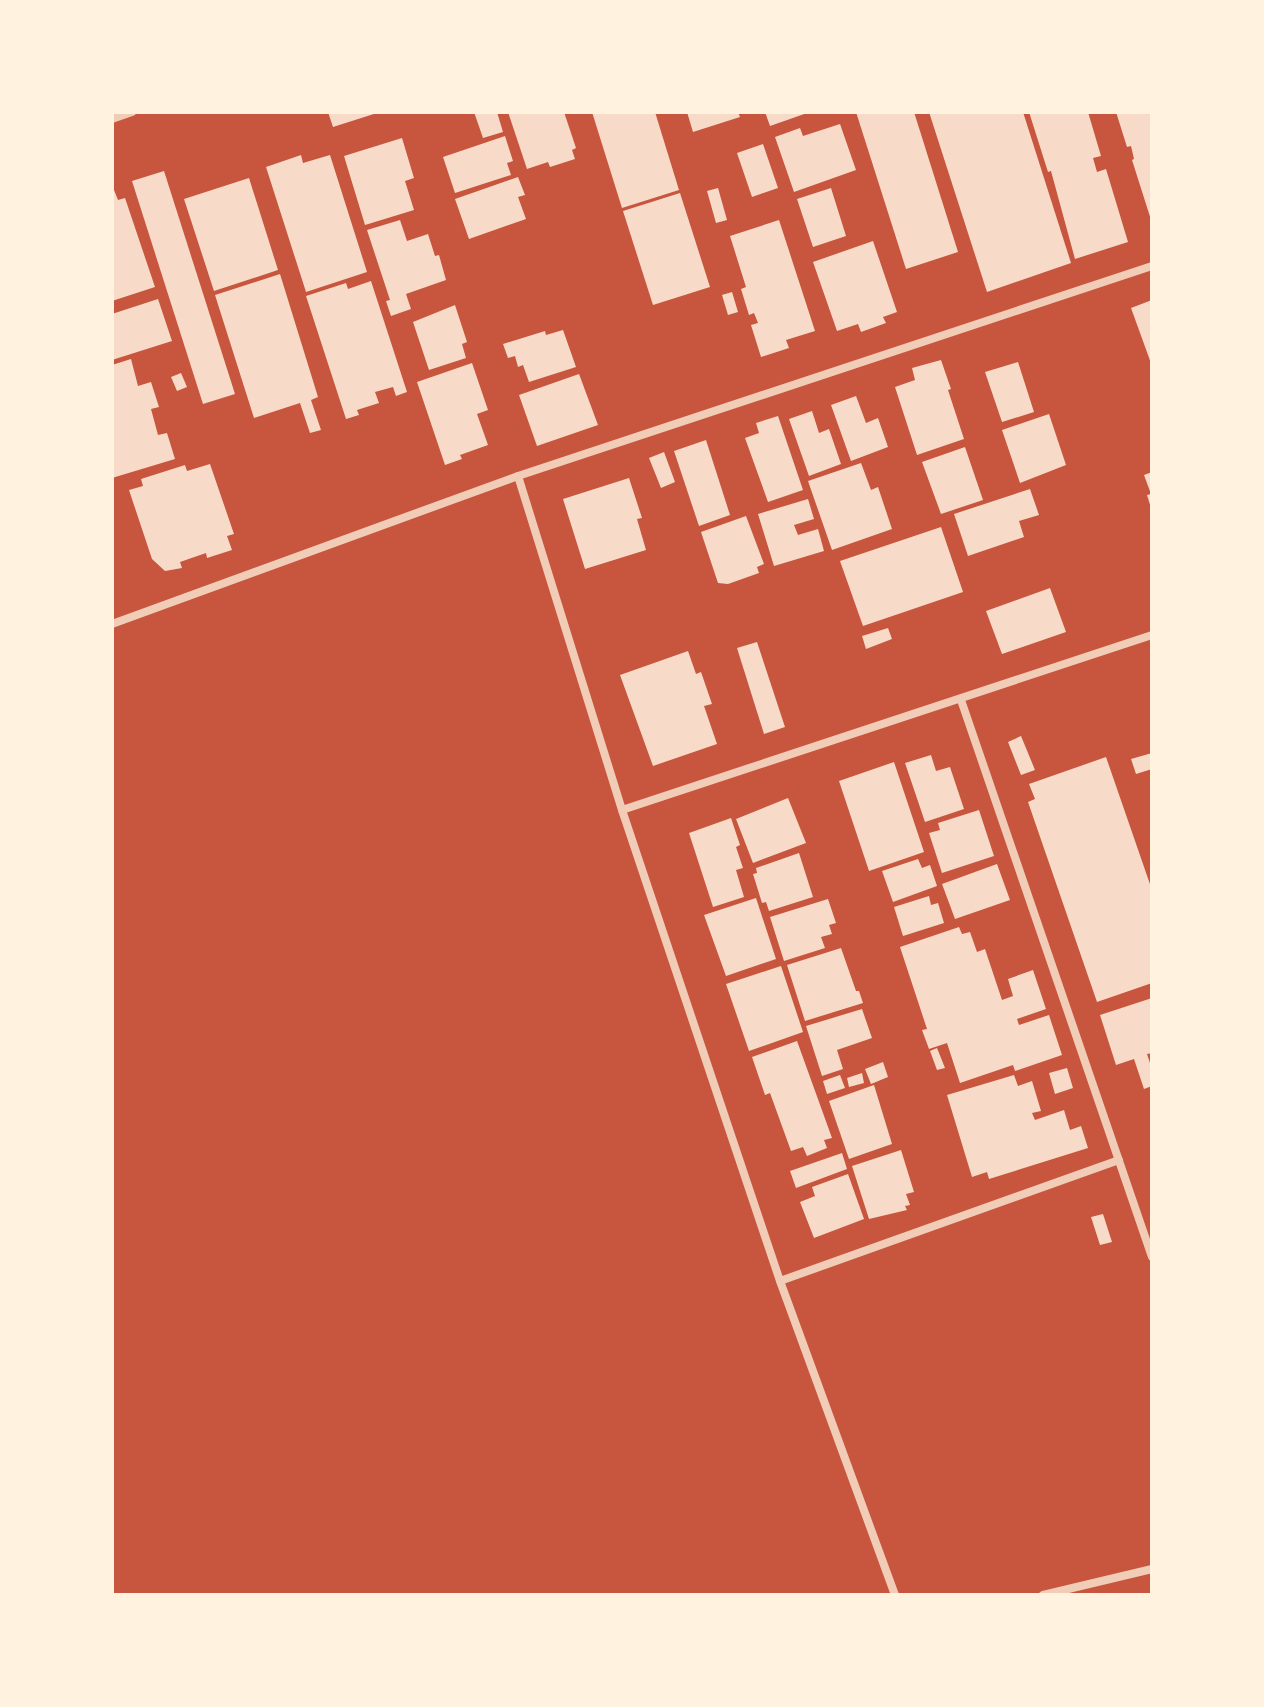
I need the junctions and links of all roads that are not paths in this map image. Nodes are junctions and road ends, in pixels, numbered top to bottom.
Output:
1 (132, 112) edge
2 (112, 119) edge
3 (1152, 266) edge
4 (518, 476) junction
5 (112, 624) edge
6 (1152, 635) edge
7 (961, 700) junction
8 (622, 810) junction
9 (1119, 1160) junction
10 (1152, 1257) edge
11 (780, 1281) junction
12 (1152, 1569) edge
13 (895, 1595) edge
14 (1043, 1595) edge

1 - 2 street
3 - 4 street
4 - 5 street
4 - 8 street
6 - 7 street
7 - 8 street
7 - 9 street
8 - 11 street
9 - 10 street
9 - 11 street
11 - 13 street
12 - 14 street

